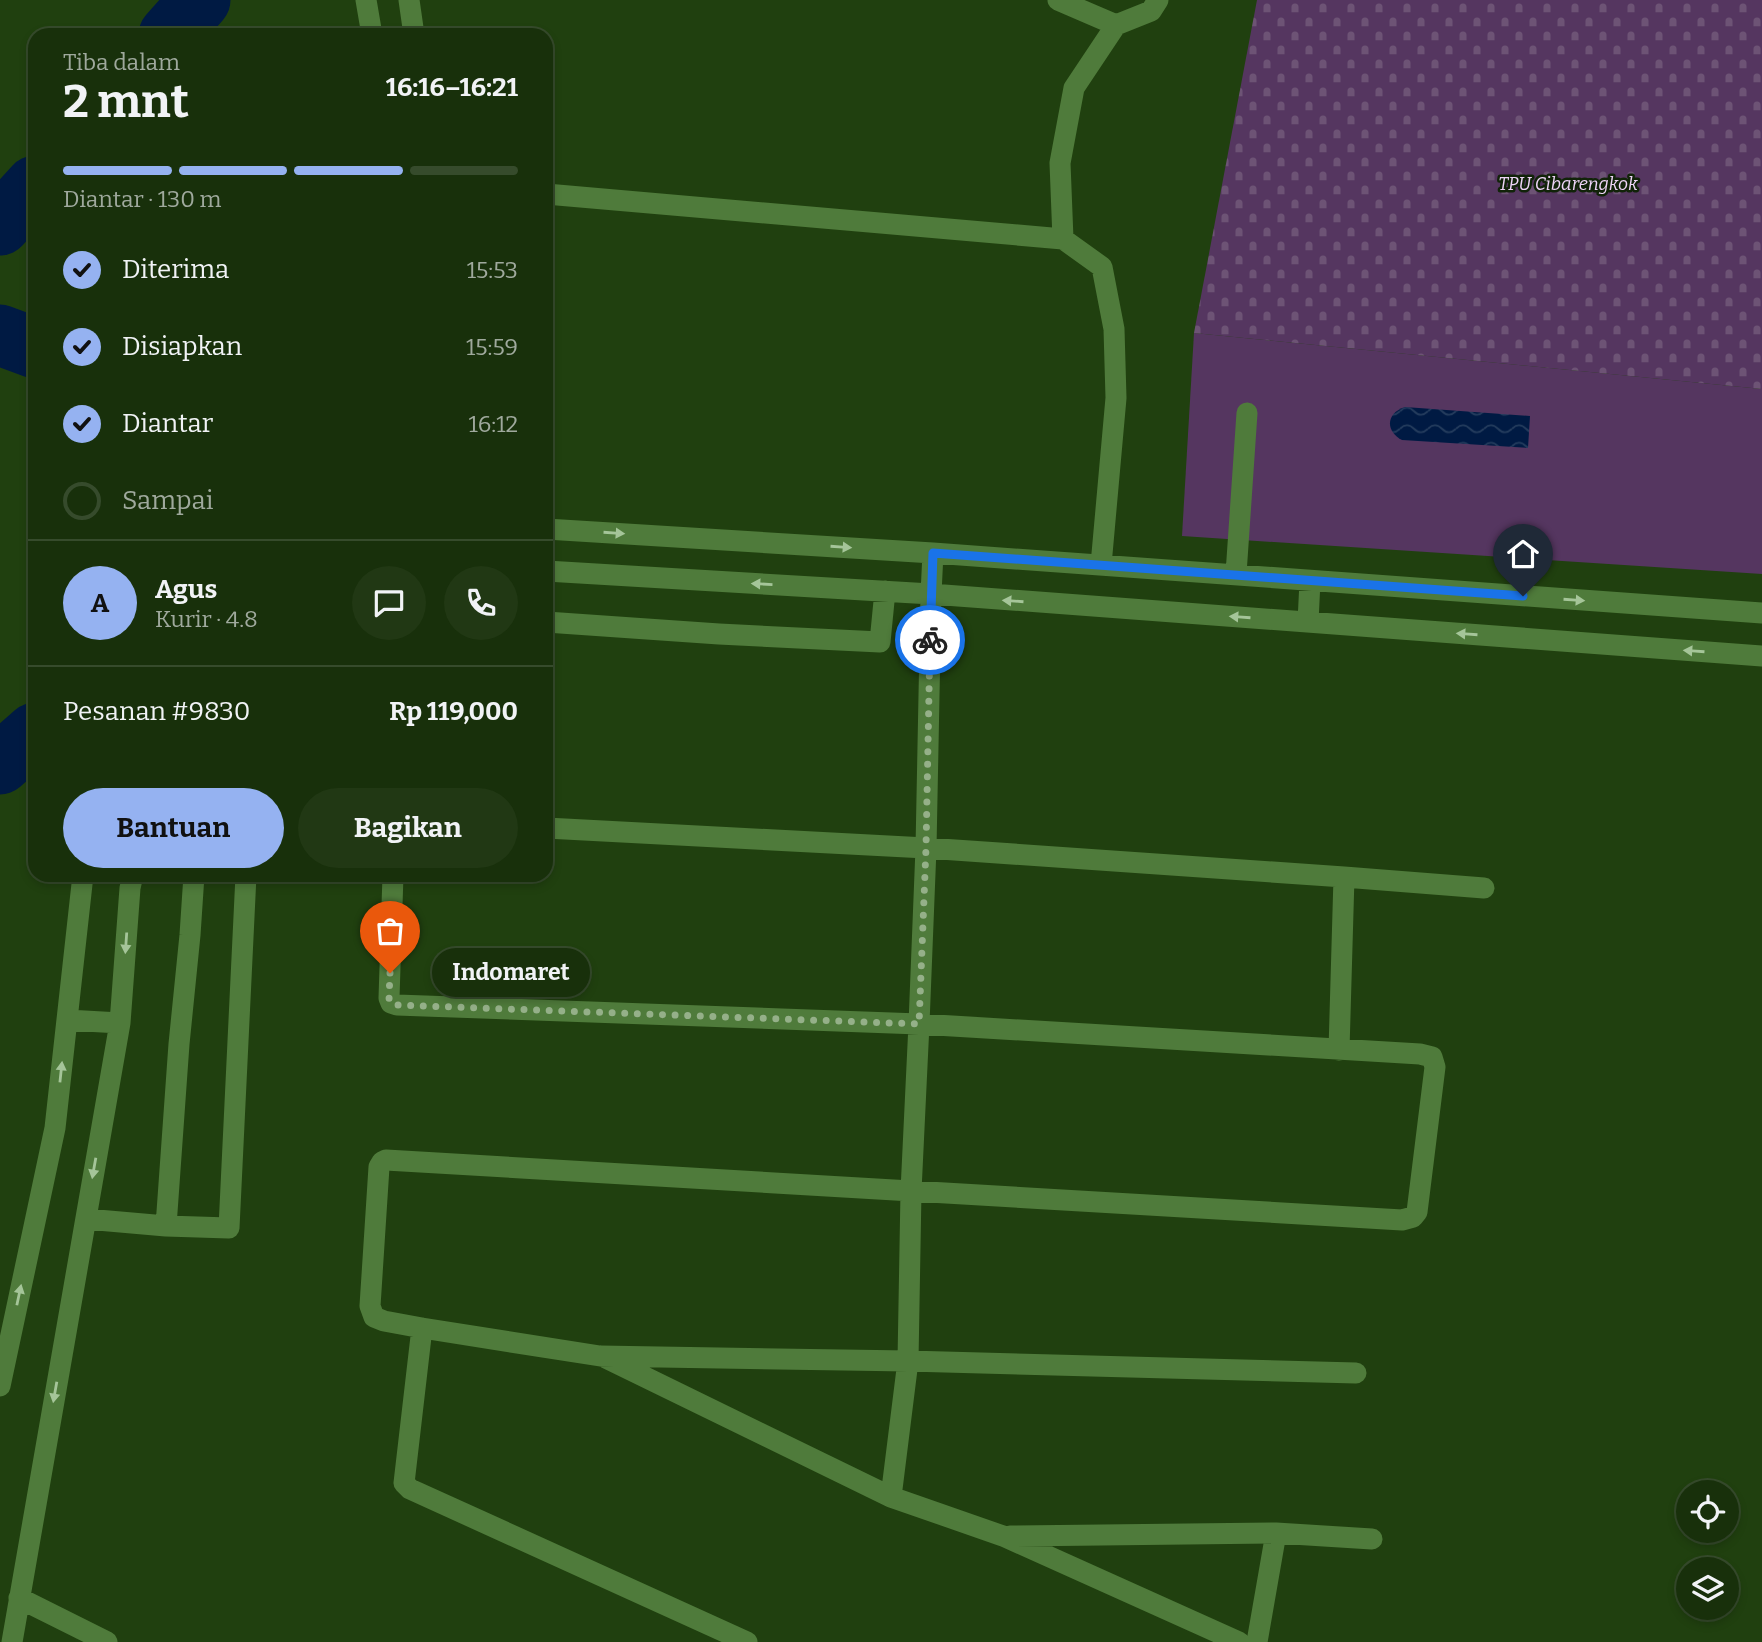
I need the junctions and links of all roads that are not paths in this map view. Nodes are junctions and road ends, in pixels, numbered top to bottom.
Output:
1 (366, 0) edge
2 (409, 0) edge
3 (1058, 0) edge
4 (1158, 0) edge
5 (1116, 25) junction
6 (371, 28) edge
7 (413, 28) edge
8 (553, 195) edge
9 (1063, 239) junction
10 (1247, 413) dead end
11 (553, 529) edge
12 (933, 553) junction
13 (1101, 565) junction
14 (553, 571) edge
15 (1236, 574) junction
16 (1310, 581) junction
17 (885, 591) junction
18 (930, 594) junction
19 (1762, 612) edge
20 (553, 622) edge
21 (1308, 622) junction
22 (1762, 656) edge
23 (553, 828) edge
24 (926, 848) junction
25 (1345, 877) junction
26 (82, 882) edge
27 (131, 882) edge
28 (194, 882) edge
29 (246, 882) edge
30 (393, 882) edge
31 (1485, 888) dead end
32 (67, 1020) junction
33 (120, 1023) junction
34 (919, 1024) junction
35 (1339, 1050) junction
36 (911, 1191) junction
37 (86, 1219) junction
38 (166, 1226) junction
39 (422, 1328) junction
40 (600, 1356) junction
41 (908, 1361) junction
42 (1356, 1373) dead end
43 (0, 1386) edge
44 (891, 1497) junction
45 (1276, 1533) junction
46 (1003, 1536) junction
47 (1372, 1539) dead end
48 (19, 1598) junction
49 (12, 1642) edge
50 (107, 1642) edge
51 (747, 1642) edge
52 (1239, 1642) edge
53 (1257, 1642) edge

1 - 6 street
2 - 7 street
3 - 5 street
4 - 5 street
5 - 9 street
8 - 9 street
9 - 13 street
10 - 15 street
11 -> 12 street
12 - 13 street
12 - 18 street
13 - 15 street
17 -> 14 street
15 - 16 street
16 -> 19 street
16 - 21 street
17 - 18 street
17 - 20 street
21 -> 18 street
18 - 24 street
22 -> 21 street
23 - 24 street
24 - 25 street
24 - 34 street
25 - 31 street
25 - 35 street
26 - 32 street
27 -> 33 street
28 - 38 street
29 - 38 street
30 - 34 street
32 - 33 street
43 -> 32 street
33 -> 37 street
34 - 35 street
34 - 36 street
35 - 36 street
36 - 39 street
36 - 41 street
37 - 38 street
37 -> 48 street
39 - 40 street
39 - 51 street
40 - 41 street
40 - 44 street
41 - 42 street
41 - 44 street
44 - 46 street
45 - 46 street
45 - 47 street
45 - 53 street
46 - 52 street
48 - 49 street
48 - 50 street

